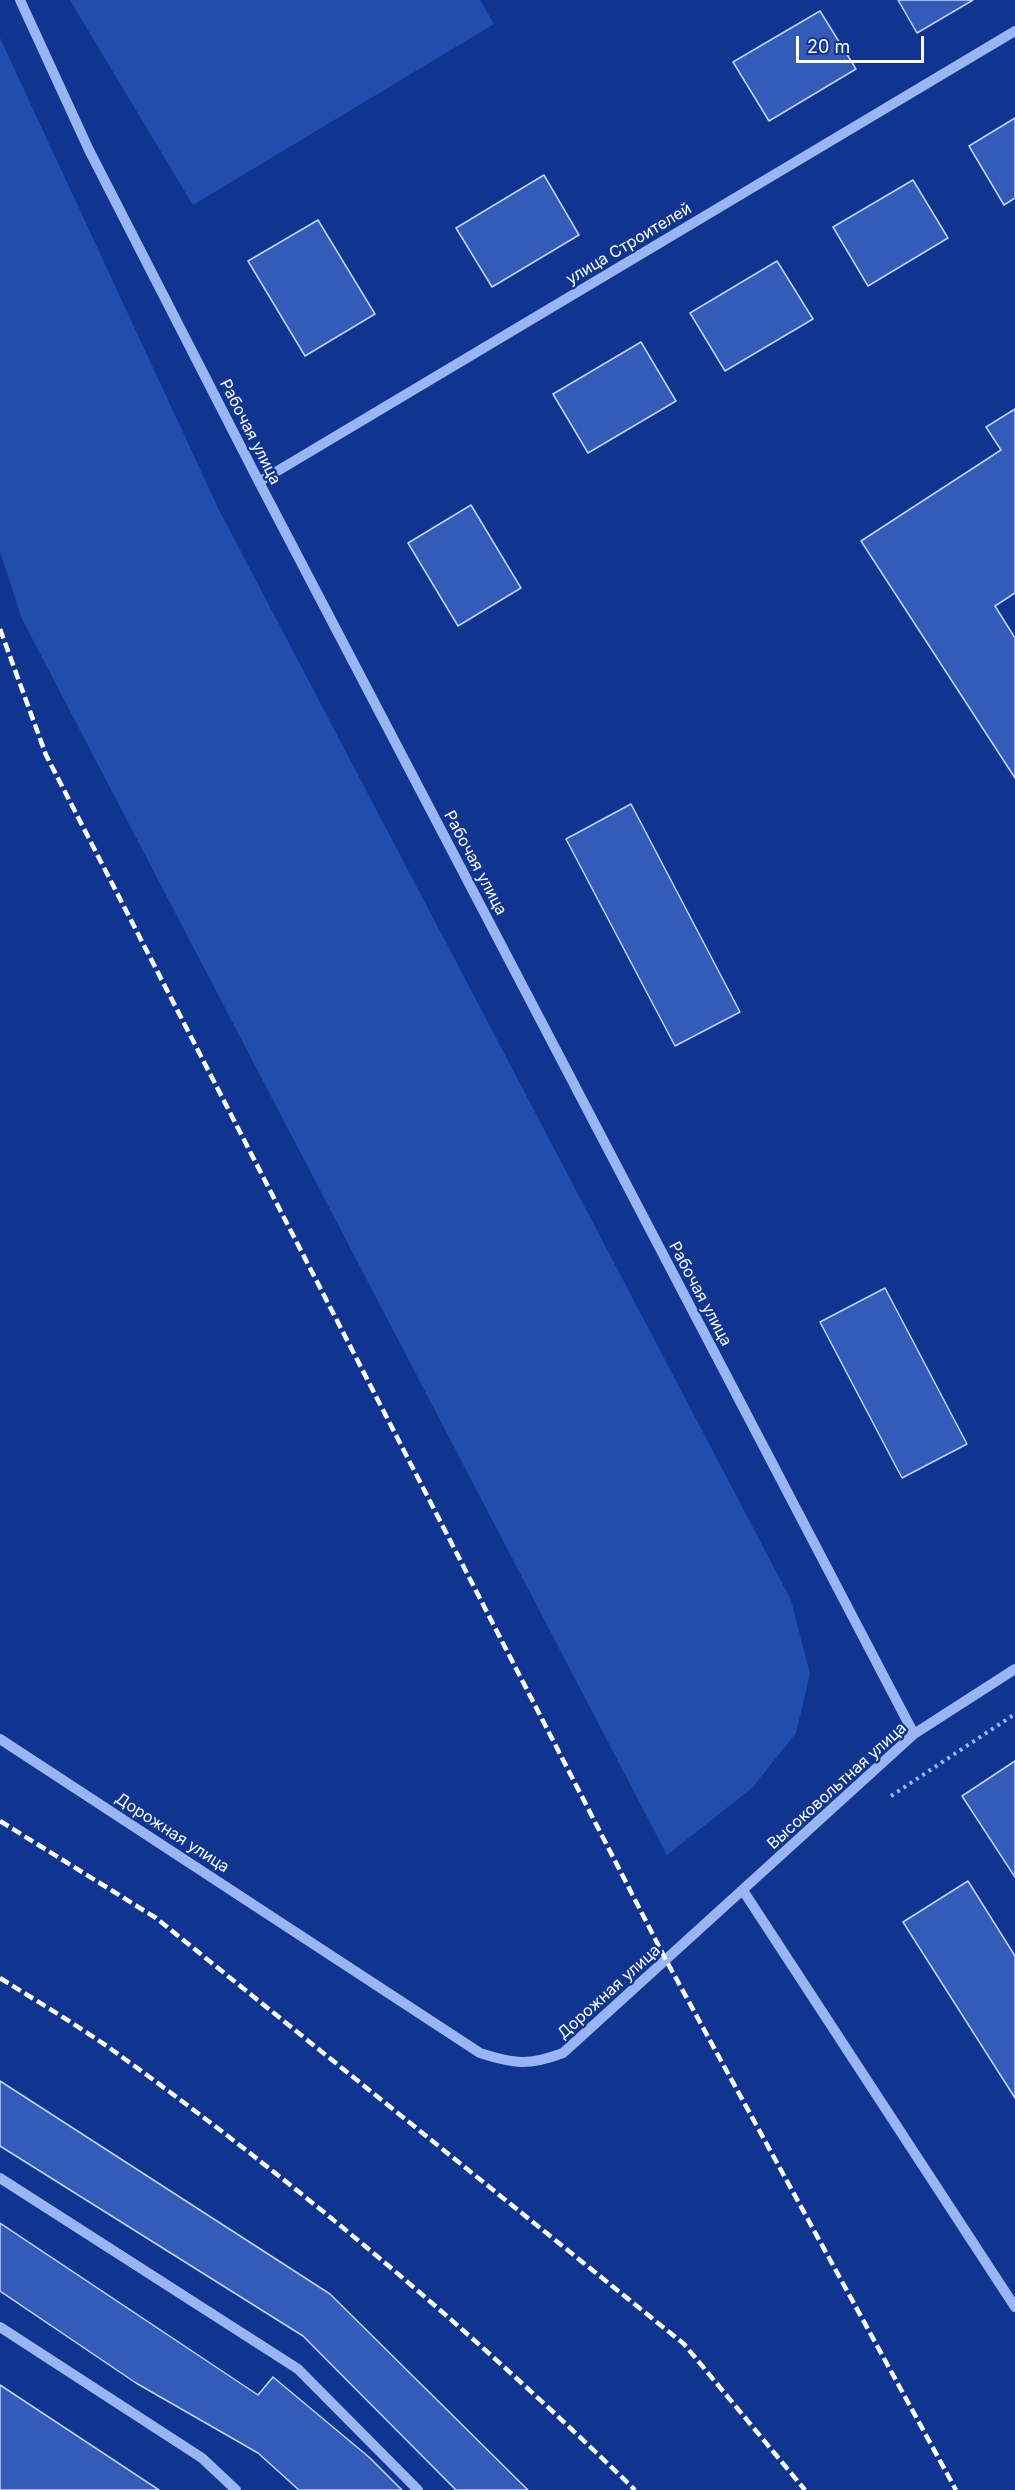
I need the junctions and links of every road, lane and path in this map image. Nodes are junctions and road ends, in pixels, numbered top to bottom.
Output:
1 (20, 0) edge
2 (1015, 31) edge
3 (259, 482) junction
4 (1015, 1669) edge
5 (1015, 1714) edge
6 (914, 1734) junction
7 (0, 1739) edge
8 (944, 1762) dead end
9 (744, 1892) junction
10 (0, 2178) edge
11 (1015, 2307) edge
12 (0, 2327) edge
13 (236, 2490) edge
14 (418, 2490) edge

1 - 3 street, Рабочая улица
2 - 3 street, улица Строителей
3 - 6 street, Рабочая улица
4 - 6 street, Высоковольтная улица
5 - 8 path
6 - 9 street, Высоковольтная улица
7 - 9 street, Дорожная улица
9 - 11 street
10 - 14 street
12 - 13 street

